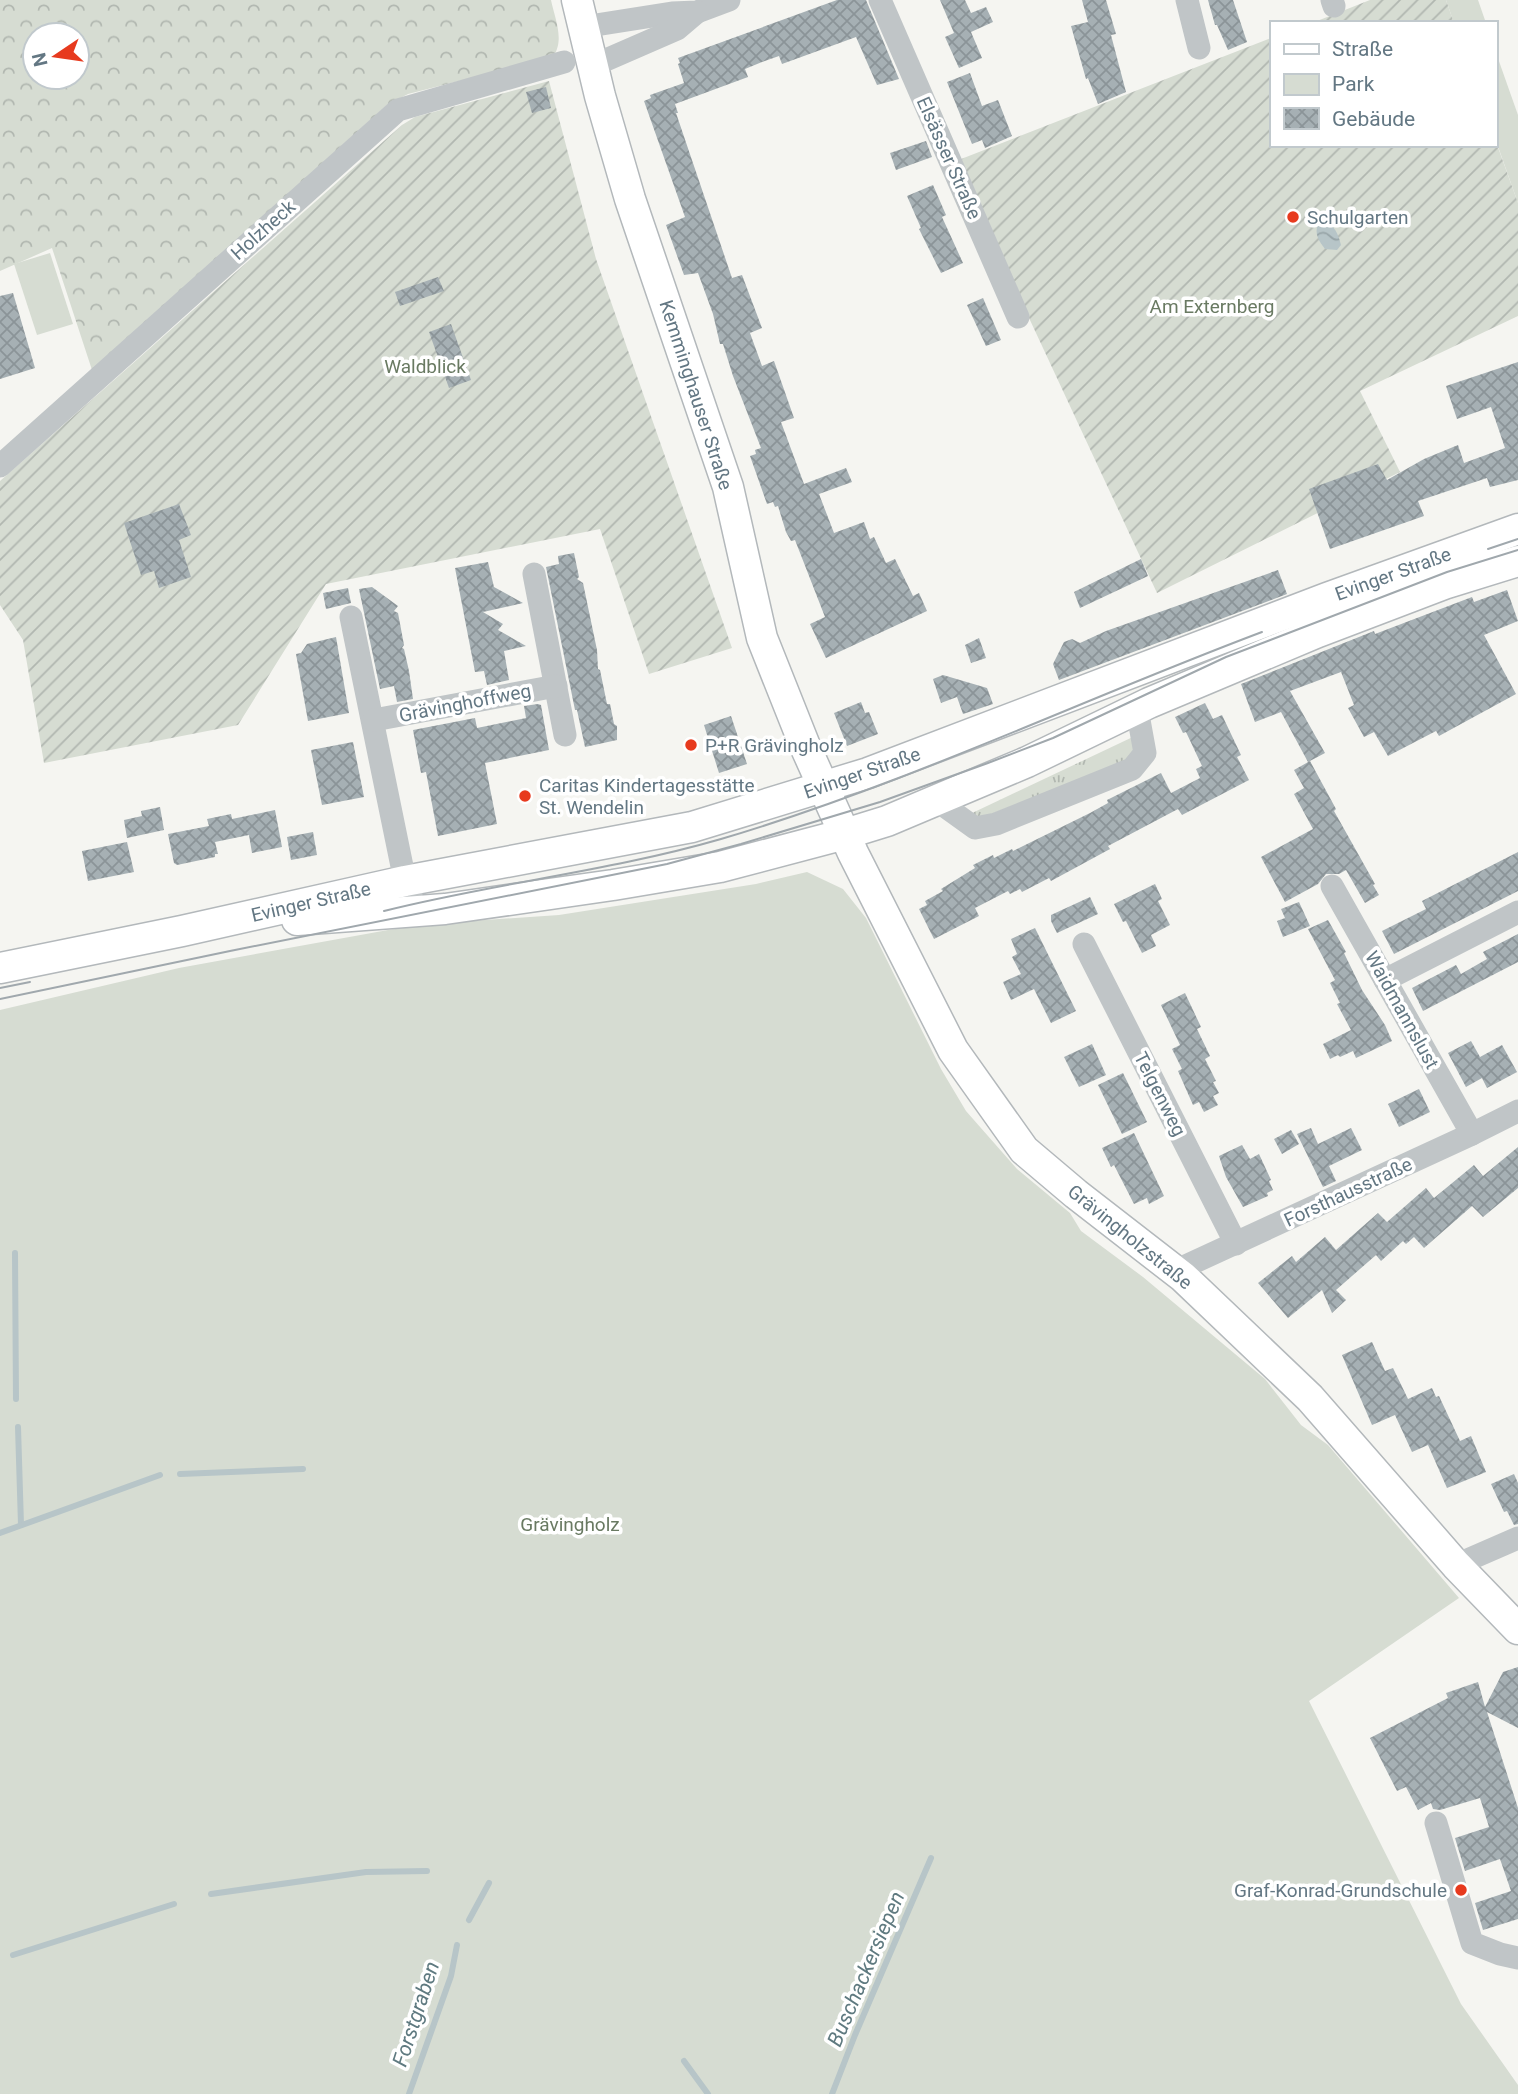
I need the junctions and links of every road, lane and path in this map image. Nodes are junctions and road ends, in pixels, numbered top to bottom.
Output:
1 (729, 0) edge
2 (880, 0) edge
3 (1187, 0) edge
4 (696, 12) junction
5 (580, 13) edge
6 (1199, 48) dead end
7 (578, 64) junction
8 (1018, 317) dead end
9 (0, 466) edge
10 (1518, 529) edge
11 (1518, 561) edge
12 (534, 573) dead end
13 (351, 617) dead end
14 (555, 686) junction
15 (1137, 709) junction
16 (374, 720) junction
17 (565, 735) dead end
18 (824, 787) junction
19 (936, 800) junction
20 (845, 834) junction
21 (405, 881) junction
22 (1332, 886) dead end
23 (418, 910) junction
24 (1518, 912) edge
25 (182, 931) junction
26 (1084, 944) dead end
27 (0, 968) edge
28 (1385, 980) junction
29 (1518, 1111) edge
30 (1472, 1134) junction
31 (1236, 1244) junction
32 (1175, 1271) junction
33 (1518, 1538) edge
34 (1456, 1565) junction
35 (1518, 1629) edge
36 (1436, 1824) dead end
37 (1518, 1958) edge

1 - 4 street
2 - 8 street, Elsässer Straße
3 - 6 street
4 - 5 street
4 - 7 street, Holzheck
5 - 7 main road, Kemminghauser Straße
7 - 9 street, Holzheck
7 - 18 main road, Kemminghauser Straße
10 - 18 main road, Evinger Straße
11 - 15 main road, Evinger Straße
12 - 14 street, Grävinghoffweg
13 - 16 street, Grävinghoffweg
14 - 16 street, Grävinghoffweg
14 - 17 street, Grävinghoffweg
15 - 19 main road, Evinger Straße
15 - 19 street
16 - 21 street, Grävinghoffweg
18 - 20 main road, Grävingholzstraße
18 - 21 main road, Evinger Straße
19 - 20 main road, Evinger Straße
20 - 23 main road, Evinger Straße
20 - 32 main road, Grävingholzstraße
21 - 23 street, Grävinghoffweg
21 - 25 main road, Evinger Straße
22 - 28 street, Waidmannslust
23 - 25 main road, Evinger Straße
24 - 28 street
25 - 27 main road, Evinger Straße
26 - 31 street, Telgenweg
28 - 30 street, Waidmannslust
29 - 30 street, Forsthausstraße
30 - 31 street, Forsthausstraße
31 - 32 street, Forsthausstraße
32 - 34 main road, Grävingholzstraße
33 - 34 street
34 - 35 main road, Grävingholzstraße
36 - 37 street

